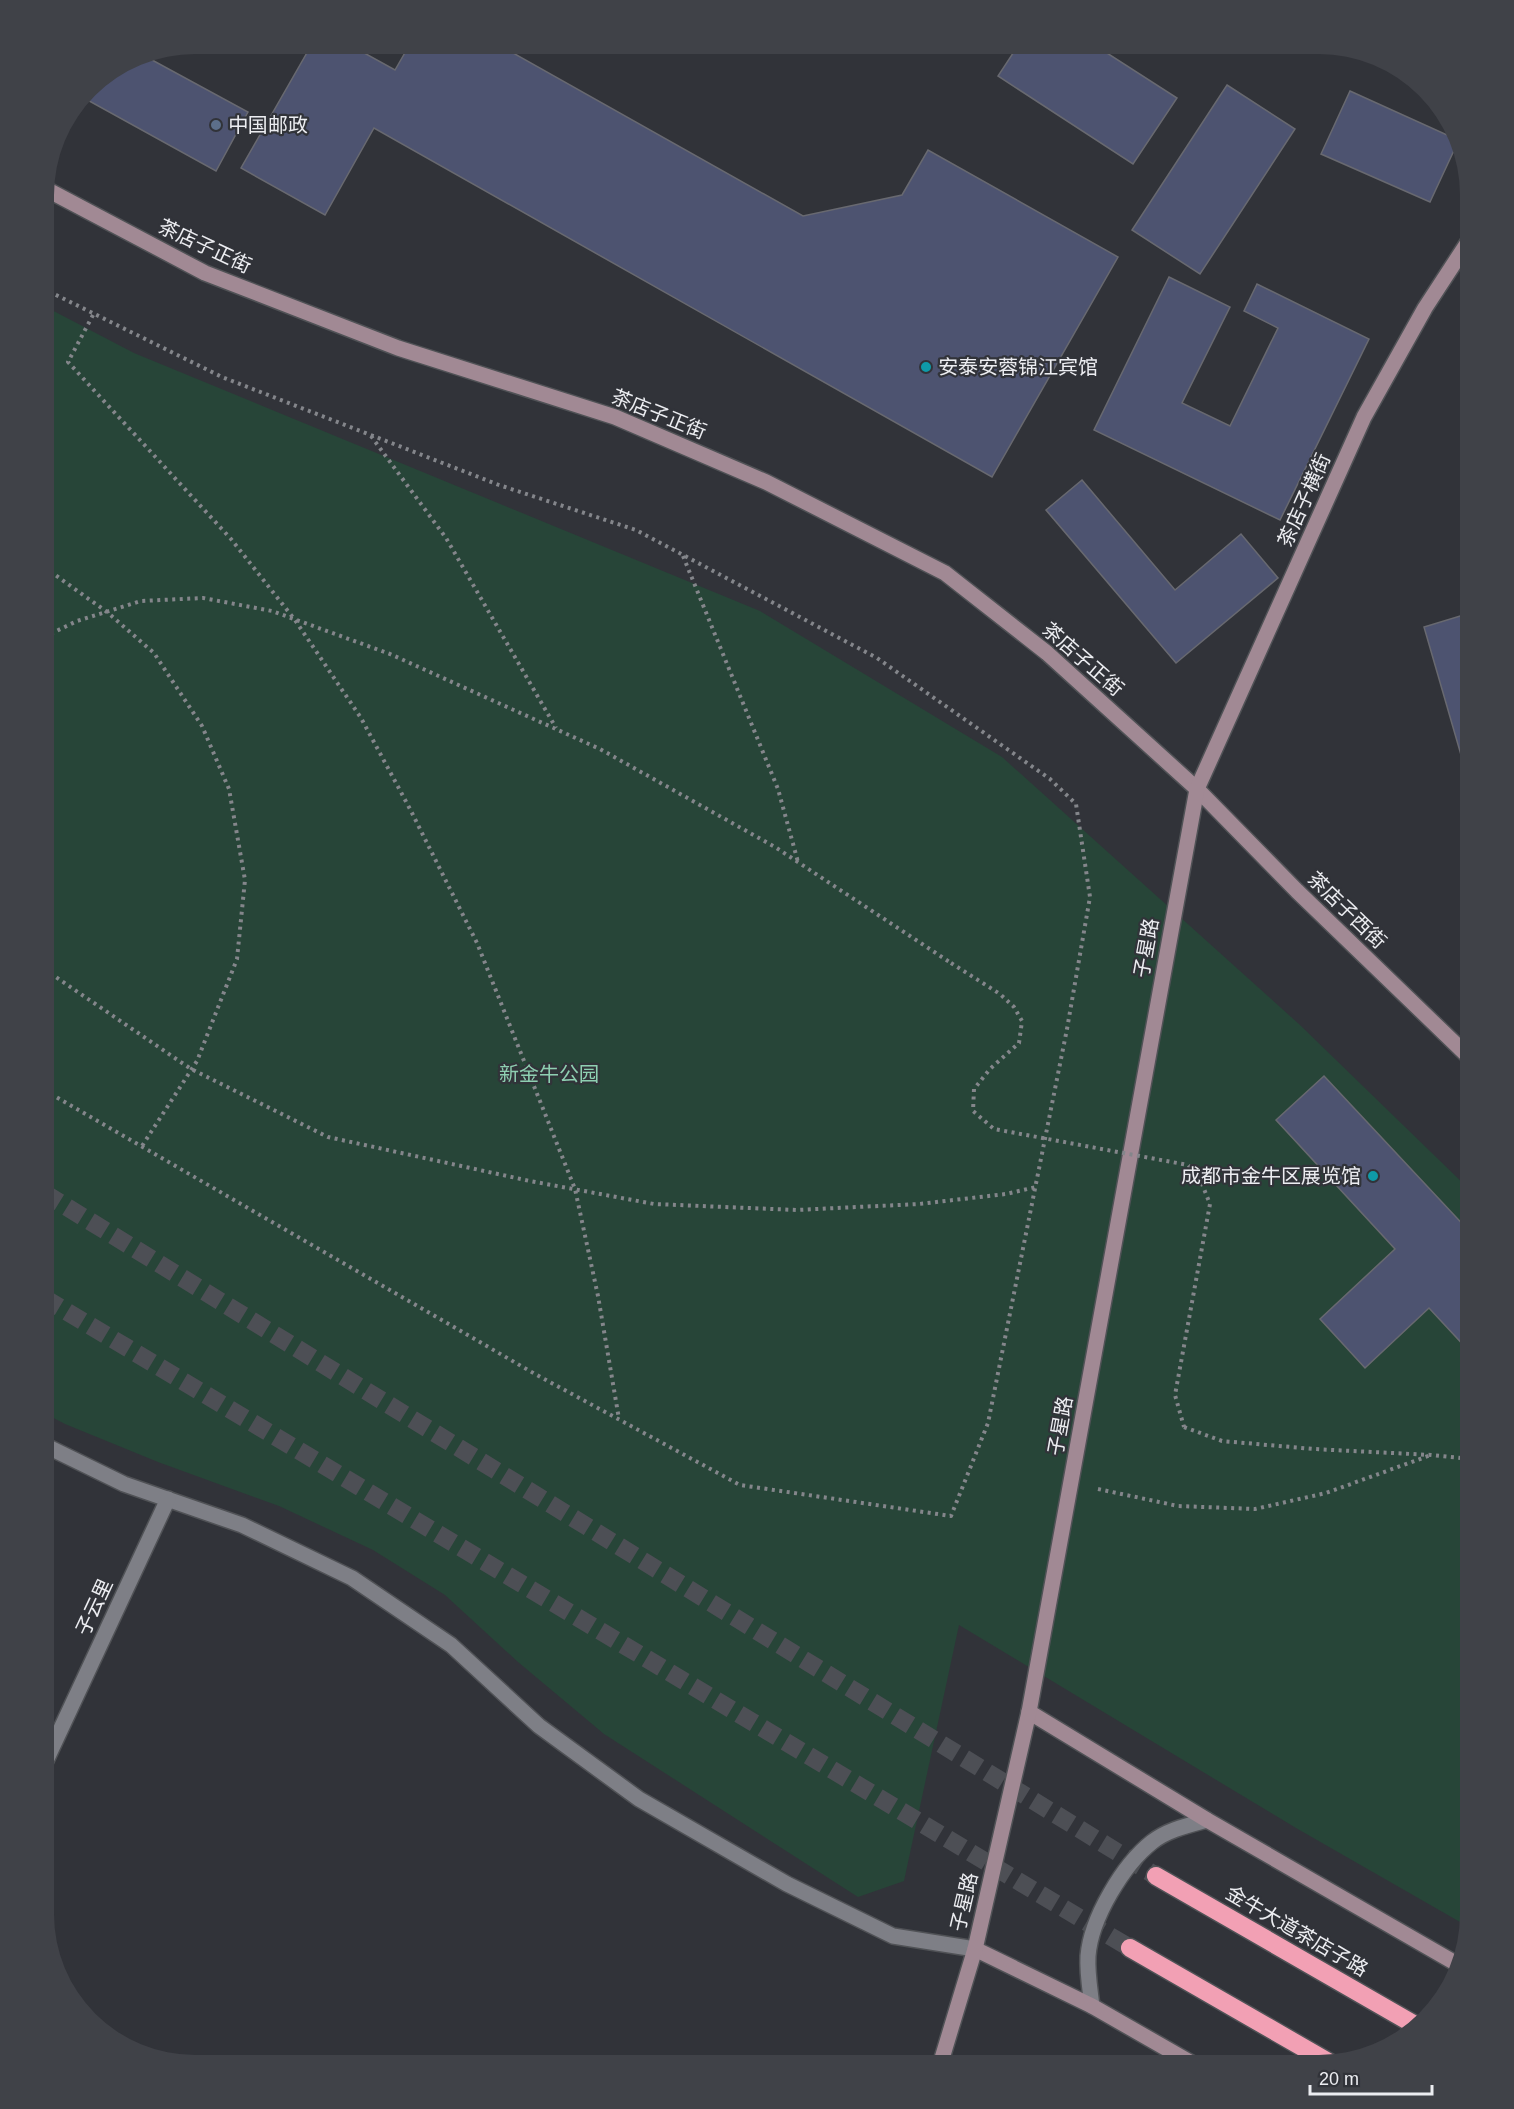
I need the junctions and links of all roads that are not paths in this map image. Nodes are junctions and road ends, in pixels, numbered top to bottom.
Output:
1 (54, 193) edge
2 (1460, 254) edge
3 (1197, 789) junction
4 (1460, 1048) edge
5 (54, 1450) edge
6 (168, 1499) junction
7 (1029, 1712) junction
8 (54, 1744) edge
9 (1207, 1820) junction
10 (1156, 1876) tunnel mouth
11 (1130, 1948) tunnel mouth
12 (975, 1949) junction
13 (1452, 1961) edge
14 (1092, 2006) junction
15 (1410, 2022) edge
16 (943, 2055) edge
17 (1176, 2055) edge
18 (1316, 2055) edge

1 - 3 main road, 茶店子正街
2 - 3 main road, 茶店子横街
3 - 4 main road, 茶店子西街
3 - 7 main road, 子星路
5 - 6 street
6 - 8 street, 子云里
6 - 12 street
7 - 9 main road
7 - 12 main road, 子星路
9 - 13 main road
9 - 14 street
10 - 15 highway, 金牛大道茶店子路
11 - 18 highway
12 - 14 main road
12 - 16 main road, 子星路
14 - 17 main road

